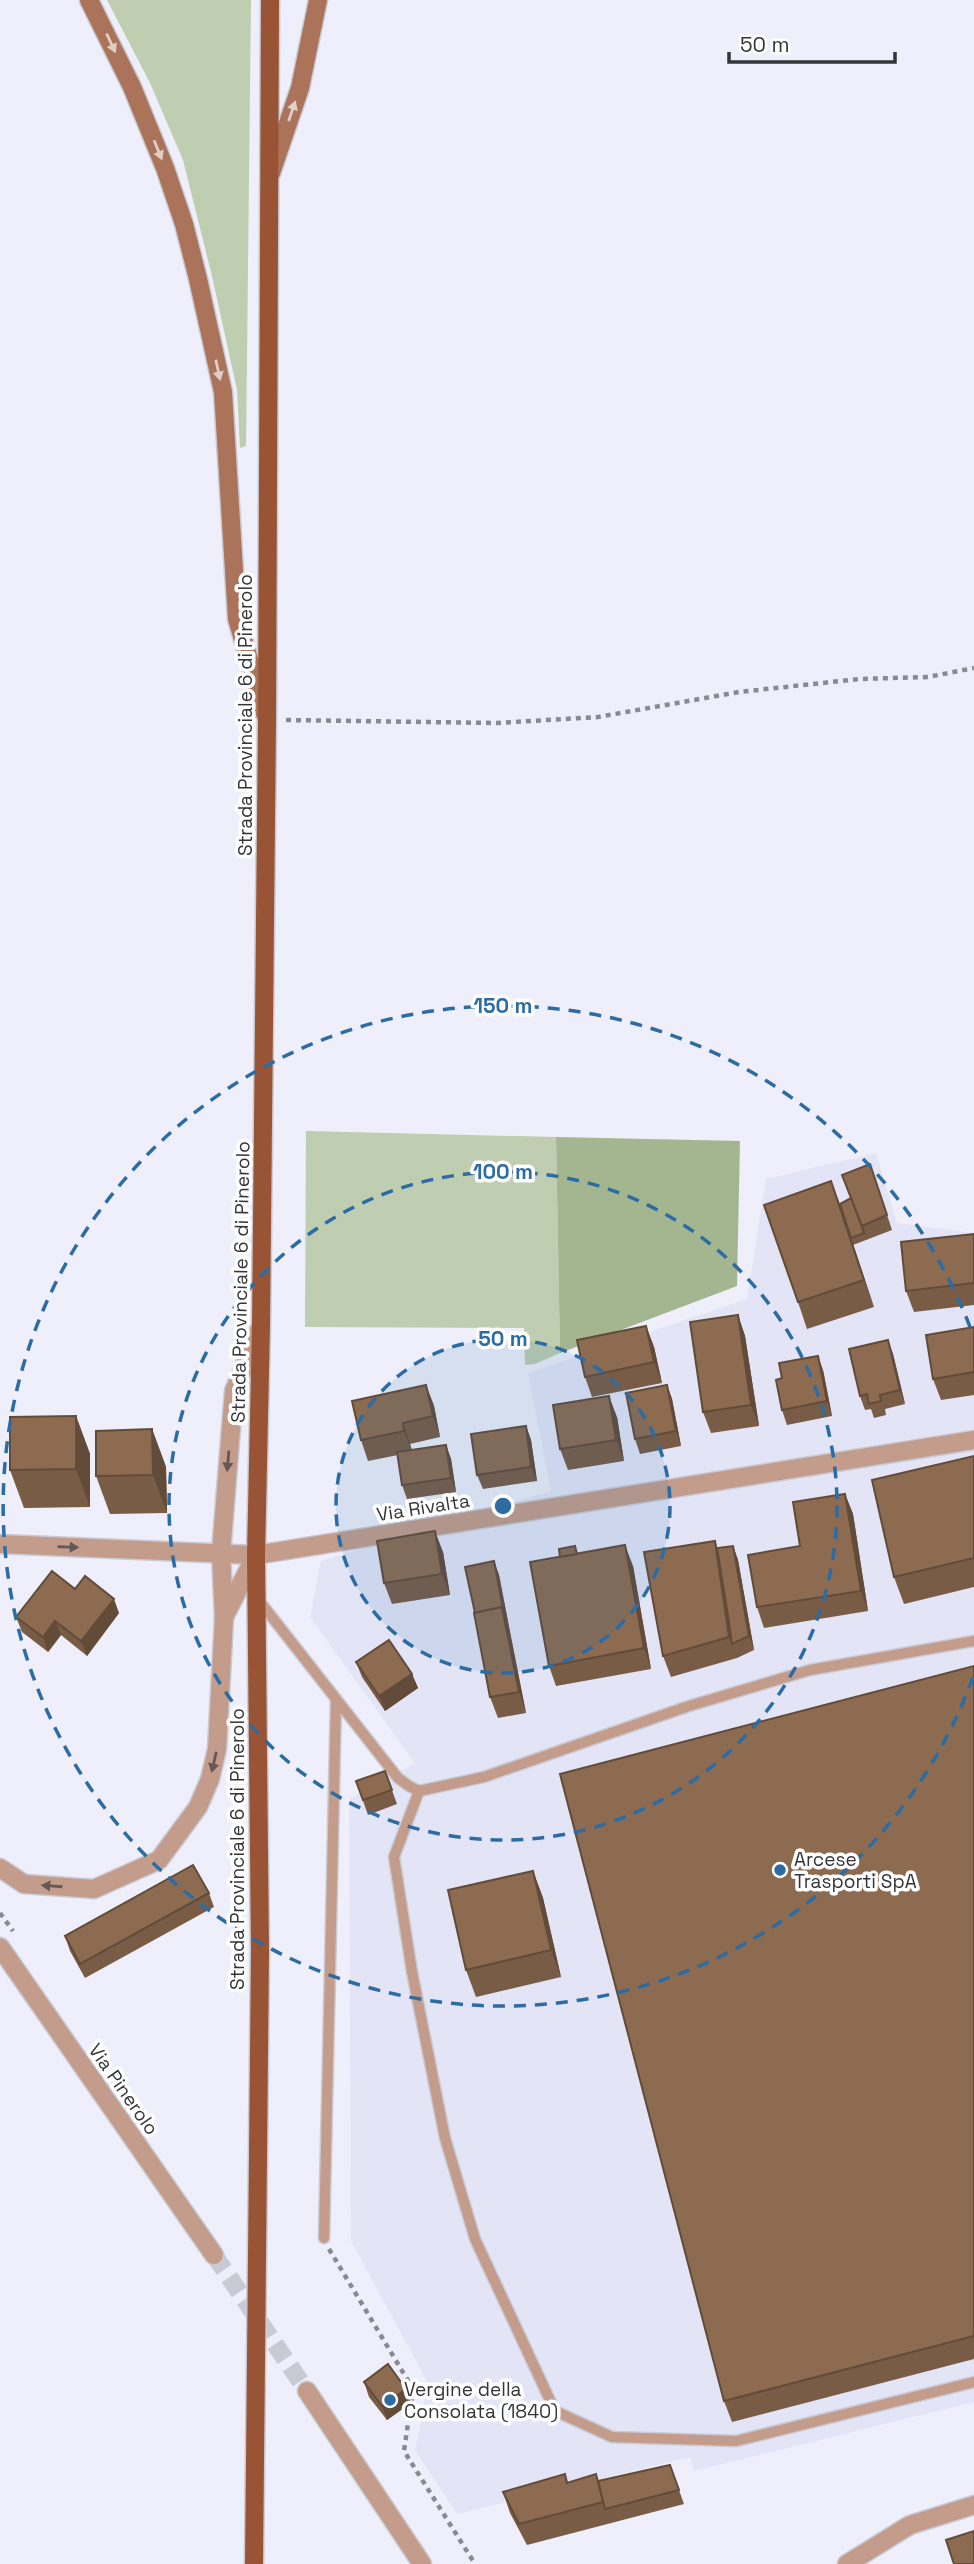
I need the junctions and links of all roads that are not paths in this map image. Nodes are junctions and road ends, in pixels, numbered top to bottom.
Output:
1 (89, 0) edge
2 (270, 0) edge
3 (318, 0) edge
4 (270, 176) junction
5 (267, 720) junction
6 (261, 1325) junction
7 (974, 1440) edge
8 (0, 1544) edge
9 (221, 1553) junction
10 (256, 1555) junction
11 (256, 1597) junction
12 (224, 1618) junction
13 (974, 1641) edge
14 (336, 1699) junction
15 (419, 1791) junction
16 (0, 1868) edge
17 (0, 1947) edge
18 (324, 2238) road end
19 (214, 2255) tunnel mouth
20 (974, 2382) edge
21 (307, 2391) tunnel mouth
22 (974, 2505) edge
23 (254, 2564) edge
24 (422, 2564) edge
25 (846, 2564) edge

1 -> 5 main road
2 - 4 main road, Strada Provinciale 6 di Pinerolo
4 -> 3 main road
4 - 5 main road, Strada Provinciale 6 di Pinerolo
5 - 6 main road, Strada Provinciale 6 di Pinerolo
6 -> 9 street
6 - 10 main road, Strada Provinciale 6 di Pinerolo
7 - 10 street, Via Rivalta
8 -> 9 street, Via Rivalta
9 - 10 street, Via Rivalta
9 - 12 street
10 - 11 main road, Strada Provinciale 6 di Pinerolo
10 - 12 street
11 - 14 lane
11 - 23 main road, Strada Provinciale 6 di Pinerolo
12 -> 16 street
13 - 15 lane
14 - 15 lane
14 - 18 lane
15 - 20 lane
17 - 19 street, Via Pinerolo
21 - 24 street
22 - 25 street

